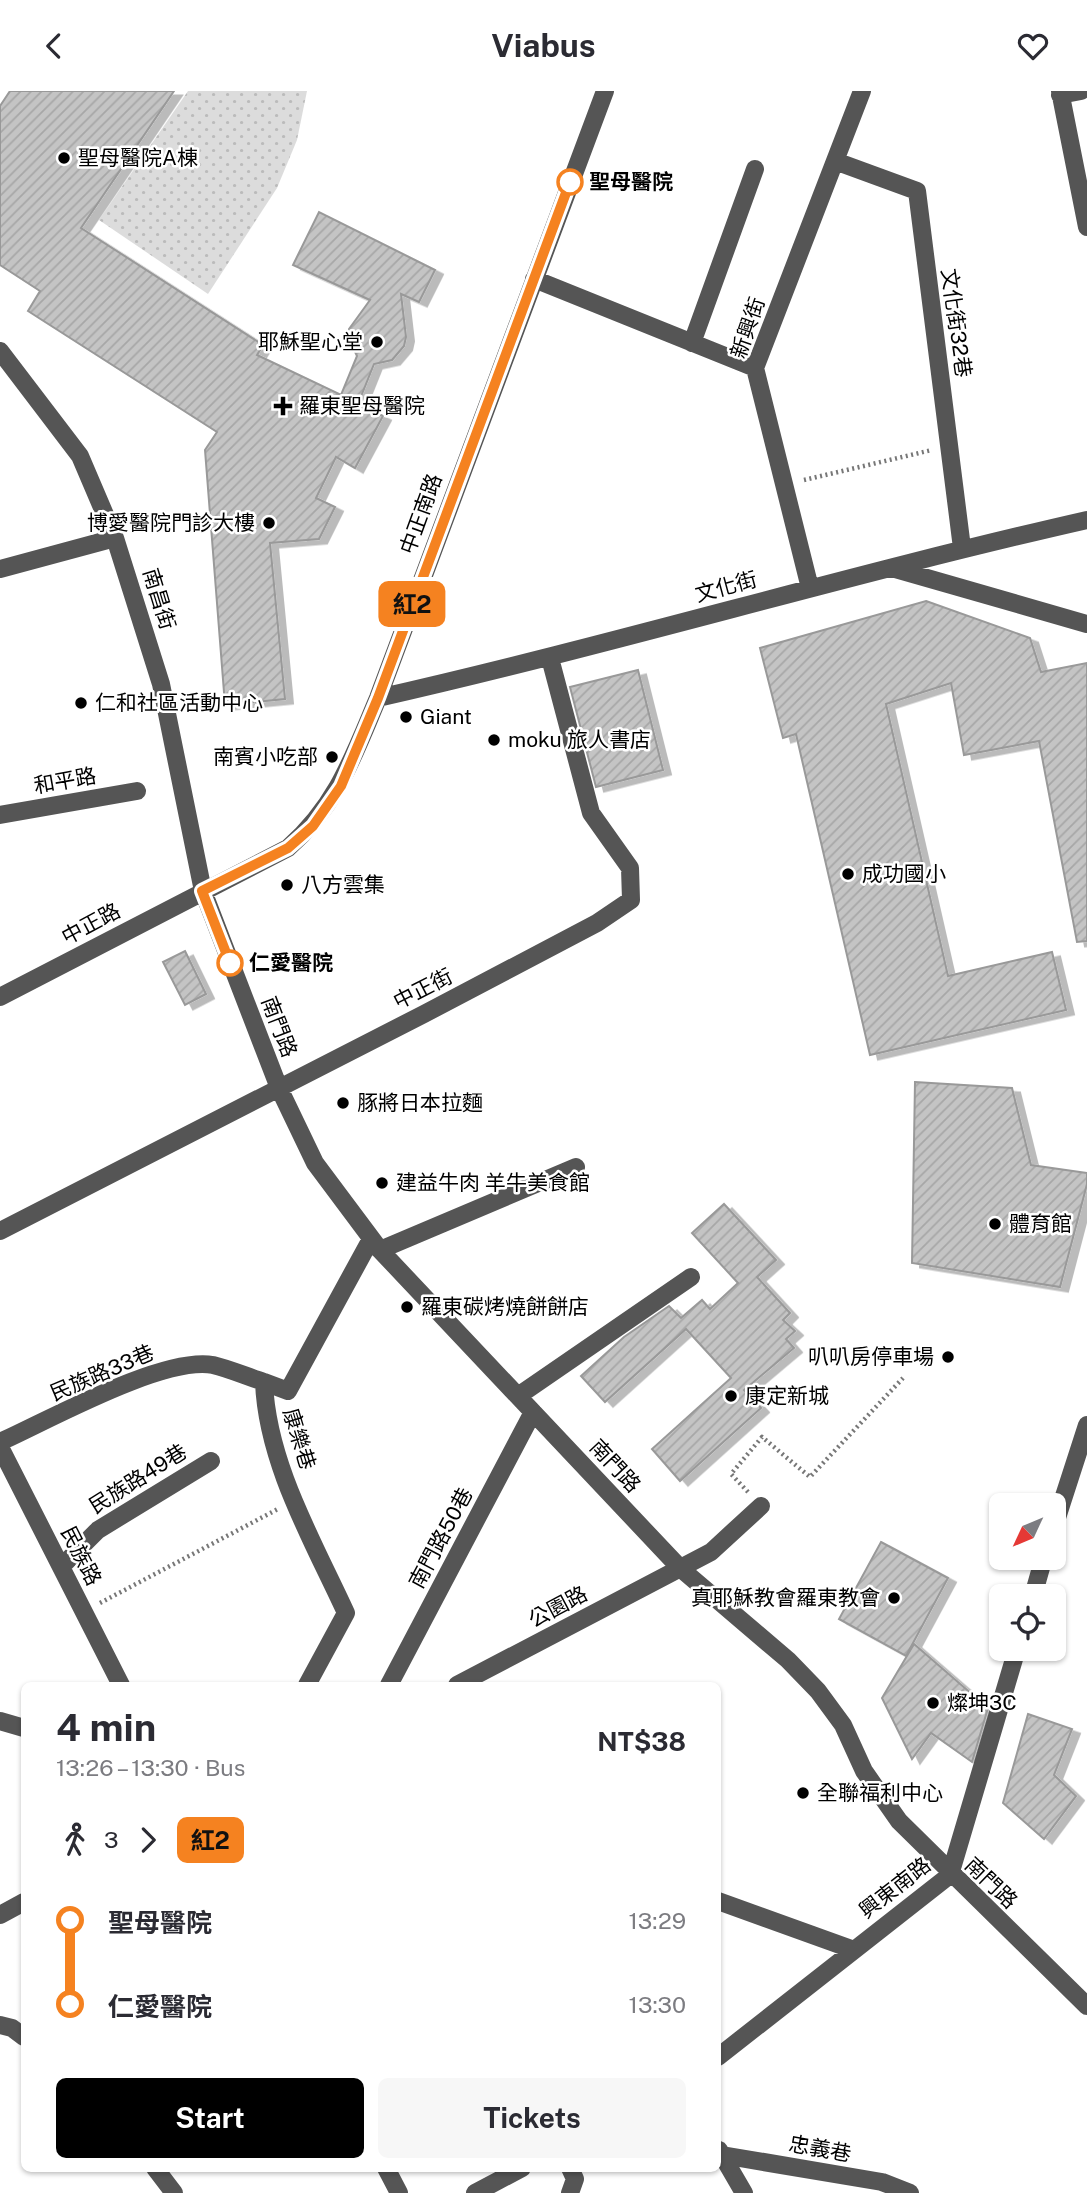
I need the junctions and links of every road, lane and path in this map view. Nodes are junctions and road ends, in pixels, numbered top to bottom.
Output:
1 (605, 91) edge
2 (862, 91) edge
3 (1081, 91) edge
4 (1060, 93) edge
5 (835, 161) junction
6 (755, 169) dead end
7 (1087, 227) edge
8 (534, 279) junction
9 (692, 343) junction
10 (0, 351) edge
11 (755, 368) junction
12 (950, 446) junction
13 (785, 485) junction
14 (1087, 520) edge
15 (115, 538) junction
16 (962, 548) junction
17 (892, 568) junction
18 (0, 569) edge
19 (810, 588) junction
20 (1087, 624) edge
21 (550, 658) junction
22 (378, 698) junction
23 (137, 791) dead end
24 (0, 815) edge
25 (202, 891) junction
26 (0, 997) edge
27 (279, 1088) junction
28 (576, 1167) dead end
29 (0, 1231) edge
30 (375, 1244) junction
31 (691, 1277) dead end
32 (903, 1378) dead end
33 (264, 1382) junction
34 (519, 1396) junction
35 (533, 1412) junction
36 (1087, 1425) edge
37 (0, 1442) edge
38 (0, 1447) edge
39 (211, 1461) dead end
40 (1065, 1493) edge
41 (294, 1501) junction
42 (761, 1506) joint
43 (61, 1567) junction
44 (680, 1568) junction
45 (83, 1611) junction
46 (1013, 1661) edge
47 (119, 1682) edge
48 (309, 1682) edge
49 (391, 1682) edge
50 (470, 1682) edge
51 (0, 1721) edge
52 (21, 1727) edge
53 (950, 1875) junction
54 (721, 1902) edge
55 (21, 1904) edge
56 (0, 1915) edge
57 (854, 1950) junction
58 (1084, 1994) edge
59 (0, 2025) edge
60 (21, 2035) edge
61 (721, 2055) edge
62 (721, 2151) edge
63 (721, 2153) edge
64 (158, 2172) edge
65 (388, 2172) edge
66 (517, 2172) edge
67 (571, 2172) edge
68 (502, 2185) edge
69 (174, 2193) edge
70 (400, 2193) edge
71 (475, 2193) edge
72 (570, 2193) edge
73 (744, 2193) edge
74 (910, 2193) edge

1 - 8 street, 中正南路
2 - 5 street, 新興街
3 - 4 street
4 - 7 street
5 - 11 street, 新興街
5 - 12 street, 文化街32巷
6 - 9 street
8 - 9 street
8 - 22 street, 中正南路
9 - 11 street
10 - 15 street, 南昌街
11 - 13 street, 新興街
12 - 13 path
12 - 16 street, 文化街32巷
13 - 19 street, 新興街
14 - 16 street, 文化街
15 - 18 street
15 - 25 street, 南昌街
16 - 17 street, 文化街
17 - 19 street, 文化街
17 - 20 street
19 - 21 street, 文化街
21 - 22 street, 文化街
21 - 27 street, 中正街
22 - 25 street, 中正南路
23 - 24 street, 和平路
25 - 26 street, 中正路
25 - 27 street, 南門路
27 - 29 street, 中正街
27 - 30 street, 南門路
28 - 30 street
30 - 33 street, 康樂巷
30 - 34 street, 南門路
31 - 34 street
32 - 42 path
33 - 37 street, 民族路33巷
33 - 41 street, 康樂巷
34 - 35 street, 南門路
35 - 44 street, 南門路
35 - 49 street, 南門路50巷
36 - 40 street
38 - 43 street, 民族路
39 - 43 street, 民族路49巷
41 - 45 path
41 - 48 street, 康樂巷
42 - 44 street, 公園路
43 - 45 street, 民族路
44 - 50 street, 公園路
44 - 53 street, 南門路
45 - 47 street, 民族路
46 - 53 street, 興東南路
51 - 52 street
53 - 57 street, 興東南路
53 - 58 street, 南門路
54 - 57 street
55 - 56 street
57 - 61 street, 興東南路
59 - 60 street
62 - 74 street, 忠義巷
63 - 73 street
64 - 69 street
65 - 70 street
66 - 68 street
67 - 72 street
68 - 71 street

